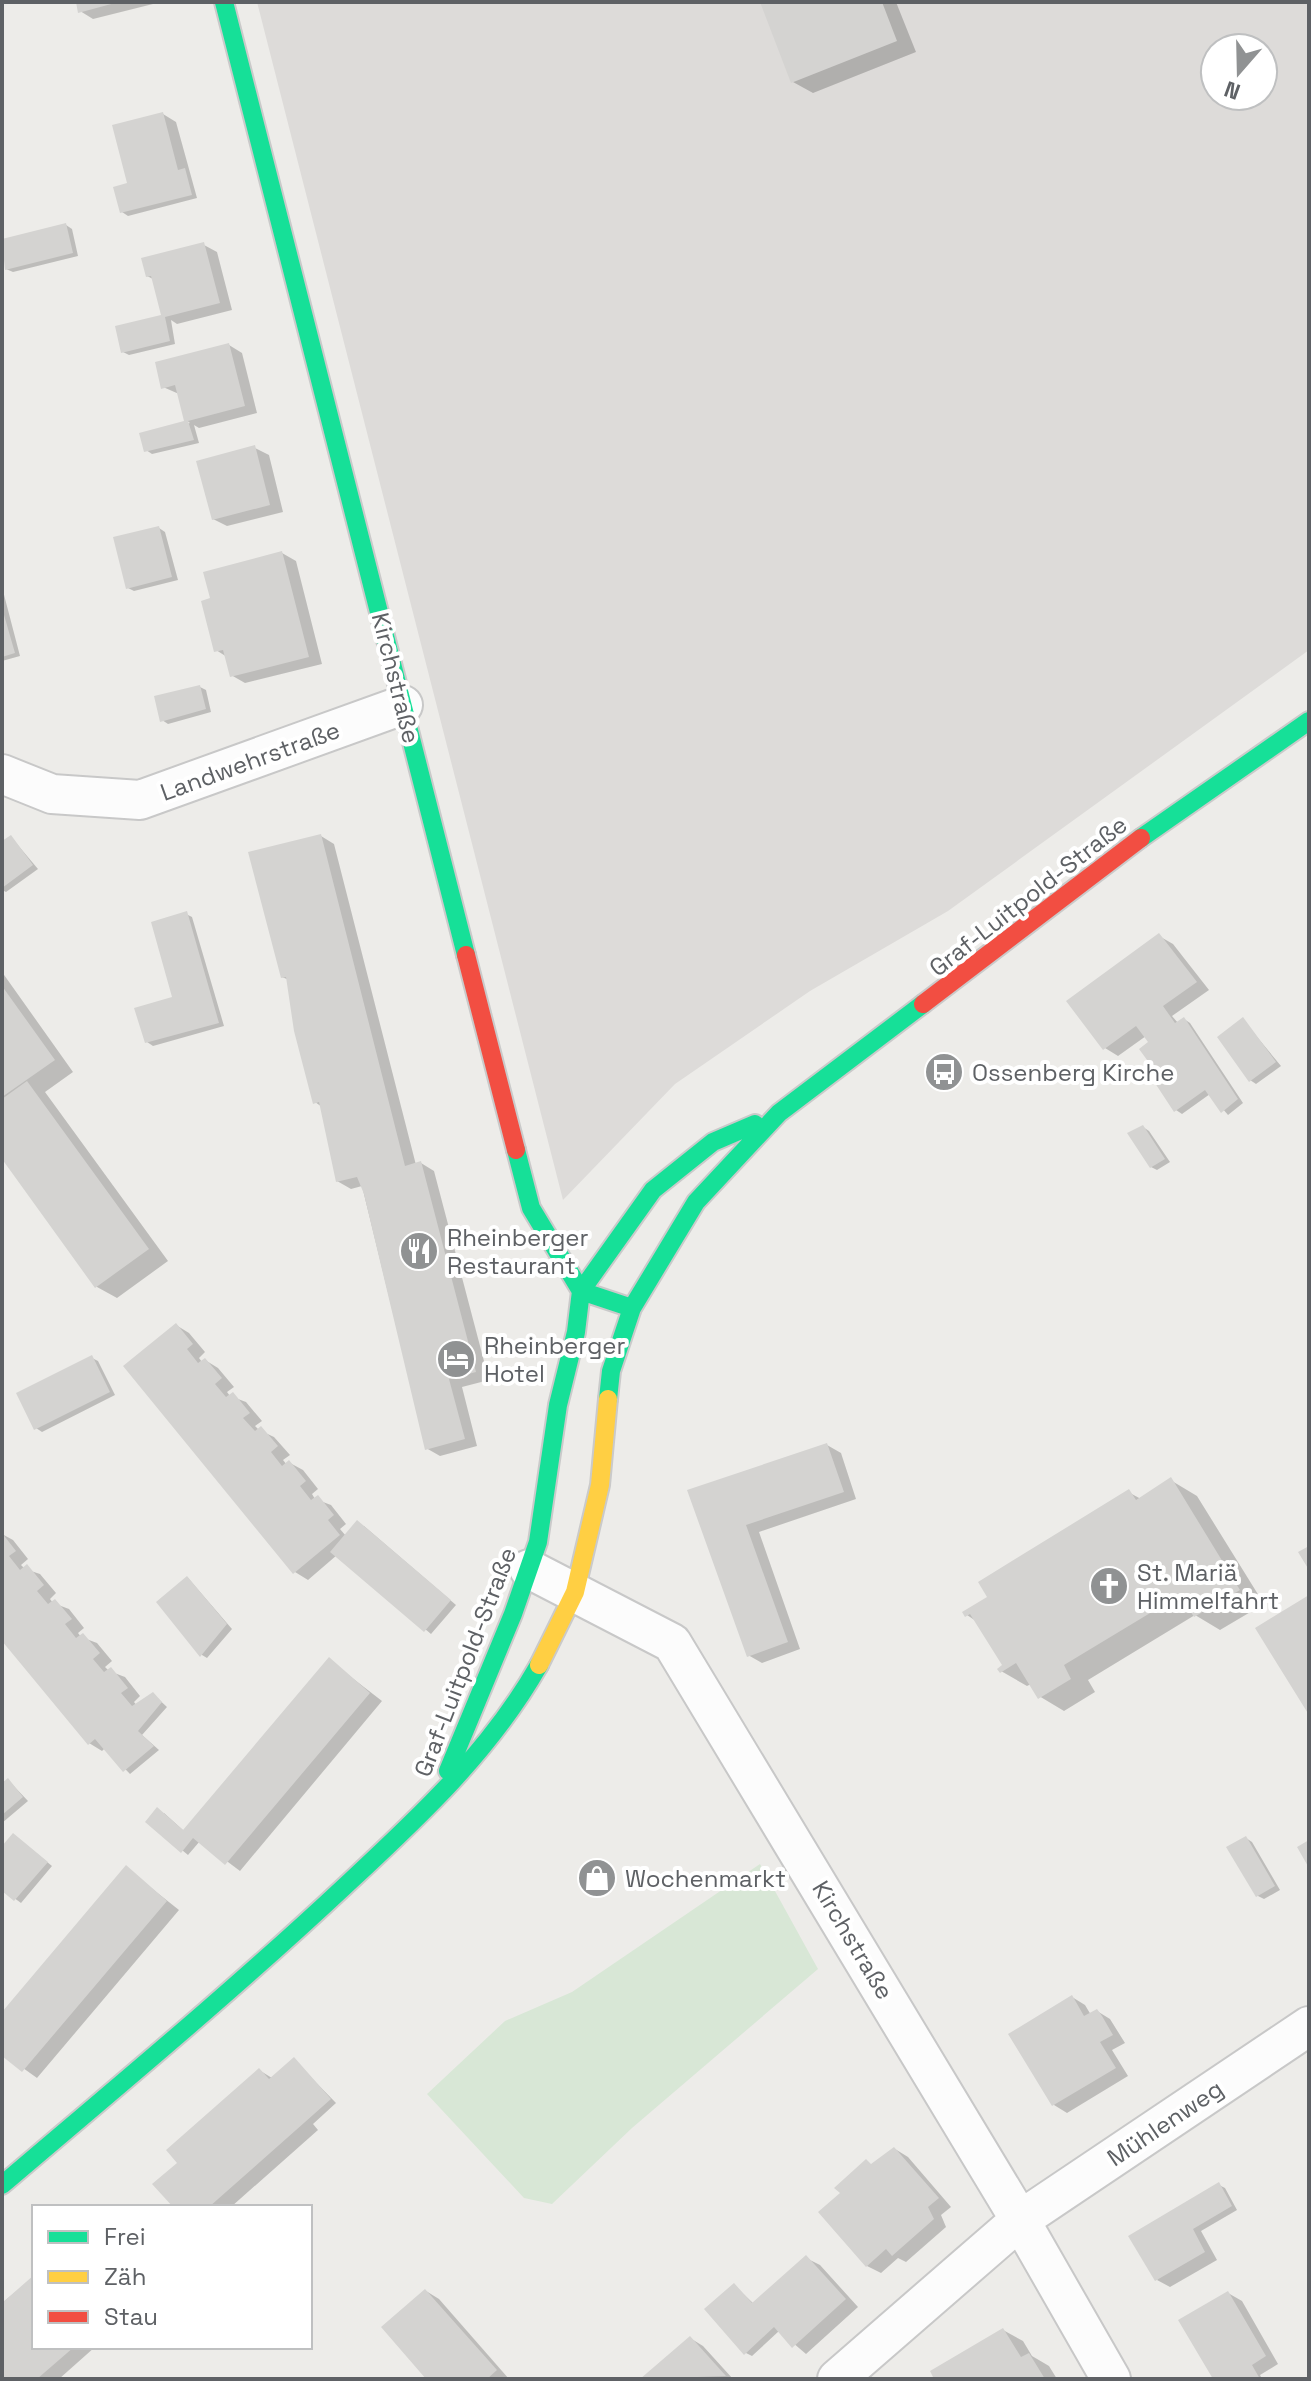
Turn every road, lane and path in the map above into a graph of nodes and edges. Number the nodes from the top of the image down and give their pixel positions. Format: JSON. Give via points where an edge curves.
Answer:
{"nodes":[{"id":1,"x":224,"y":2,"type":"edge"},
{"id":2,"x":403,"y":705,"type":"junction"},
{"id":3,"x":1309,"y":721,"type":"edge"},
{"id":4,"x":2,"y":774,"type":"edge"},
{"id":5,"x":779,"y":1113,"type":"junction"},
{"id":6,"x":581,"y":1291,"type":"junction"},
{"id":7,"x":632,"y":1308,"type":"junction"},
{"id":8,"x":529,"y":1569,"type":"junction"},
{"id":9,"x":575,"y":1592,"type":"junction"},
{"id":10,"x":437,"y":1800,"type":"junction"},
{"id":11,"x":1309,"y":2026,"type":"edge"},
{"id":12,"x":2,"y":2185,"type":"edge"},
{"id":13,"x":1020,"y":2220,"type":"junction"},
{"id":14,"x":837,"y":2379,"type":"edge"},
{"id":15,"x":1111,"y":2379,"type":"edge"}],
"edges":[{"from":1,"to":2,"type":"street","name":"Kirchstraße"},
{"from":2,"to":4,"type":"street","name":"Landwehrstraße","via":[[140,800],[52,794]]},
{"from":2,"to":6,"type":"street","name":"Kirchstraße","via":[[531,1208]]},
{"from":3,"to":5,"type":"street","name":"Graf-Luitpold-Straße","via":[[1183,807]]},
{"from":5,"to":6,"type":"street","name":"Graf-Luitpold-Straße","via":[[713,1142],[653,1190]]},
{"from":5,"to":7,"type":"street","name":"Graf-Luitpold-Straße","via":[[696,1202]]},
{"from":6,"to":7,"type":"street"},
{"from":6,"to":8,"type":"street","name":"Graf-Luitpold-Straße"},
{"from":7,"to":9,"type":"street","name":"Graf-Luitpold-Straße","via":[[611,1371],[600,1485]]},
{"from":8,"to":9,"type":"street","name":"Kirchstraße"},
{"from":8,"to":10,"type":"street","name":"Graf-Luitpold-Straße"},
{"from":9,"to":10,"type":"street","name":"Graf-Luitpold-Straße","via":[[505,1722]]},
{"from":9,"to":13,"type":"street","name":"Kirchstraße","via":[[672,1643]]},
{"from":10,"to":12,"type":"street","name":"Graf-Luitpold-Straße","via":[[276,1951]]},
{"from":11,"to":13,"type":"street","name":"Mühlenweg"},
{"from":13,"to":14,"type":"street","name":"Mühlenweg"},
{"from":13,"to":15,"type":"street","name":"Kirchstraße"}]}
